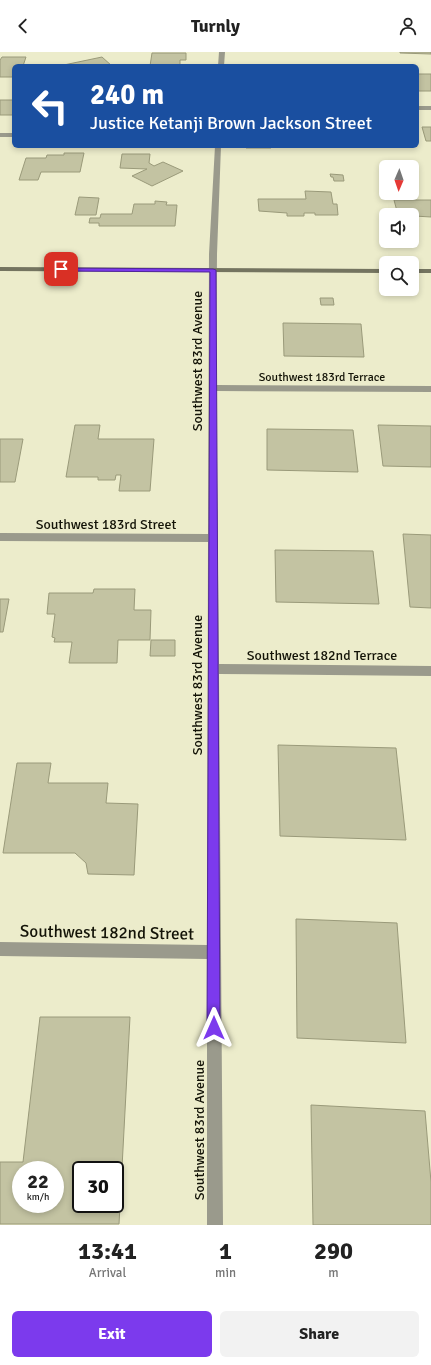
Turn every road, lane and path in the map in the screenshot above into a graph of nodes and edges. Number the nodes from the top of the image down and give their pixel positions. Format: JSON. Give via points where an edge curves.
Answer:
{"nodes":[{"id":1,"x":222,"y":52,"type":"edge"},
{"id":2,"x":221,"y":64,"type":"edge"},
{"id":3,"x":419,"y":108,"type":"edge"},
{"id":4,"x":431,"y":108,"type":"edge"},
{"id":5,"x":0,"y":135,"type":"edge"},
{"id":6,"x":12,"y":135,"type":"edge"},
{"id":7,"x":218,"y":148,"type":"edge"},
{"id":8,"x":0,"y":269,"type":"edge"},
{"id":9,"x":213,"y":270,"type":"junction"},
{"id":10,"x":379,"y":271,"type":"edge"},
{"id":11,"x":419,"y":271,"type":"edge"},
{"id":12,"x":431,"y":271,"type":"edge"},
{"id":13,"x":212,"y":388,"type":"junction"},
{"id":14,"x":431,"y":389,"type":"edge"},
{"id":15,"x":0,"y":537,"type":"edge"},
{"id":16,"x":212,"y":538,"type":"junction"},
{"id":17,"x":212,"y":670,"type":"junction"},
{"id":18,"x":431,"y":671,"type":"edge"},
{"id":19,"x":0,"y":949,"type":"edge"},
{"id":20,"x":213,"y":952,"type":"junction"},
{"id":21,"x":215,"y":1225,"type":"edge"}],
"edges":[{"from":1,"to":2,"type":"street"},
{"from":3,"to":4,"type":"street"},
{"from":5,"to":6,"type":"street"},
{"from":7,"to":9,"type":"street","name":"Southwest 83rd Avenue"},
{"from":8,"to":9,"type":"main road"},
{"from":9,"to":10,"type":"main road"},
{"from":9,"to":13,"type":"street","name":"Southwest 83rd Avenue"},
{"from":11,"to":12,"type":"main road"},
{"from":13,"to":14,"type":"street","name":"Southwest 183rd Terrace"},
{"from":13,"to":16,"type":"street","name":"Southwest 83rd Avenue"},
{"from":15,"to":16,"type":"street","name":"Southwest 183rd Street"},
{"from":16,"to":17,"type":"street","name":"Southwest 83rd Avenue"},
{"from":17,"to":18,"type":"street","name":"Southwest 182nd Terrace"},
{"from":17,"to":20,"type":"street","name":"Southwest 83rd Avenue"},
{"from":19,"to":20,"type":"street","name":"Southwest 182nd Street"},
{"from":20,"to":21,"type":"street","name":"Southwest 83rd Avenue"}]}
